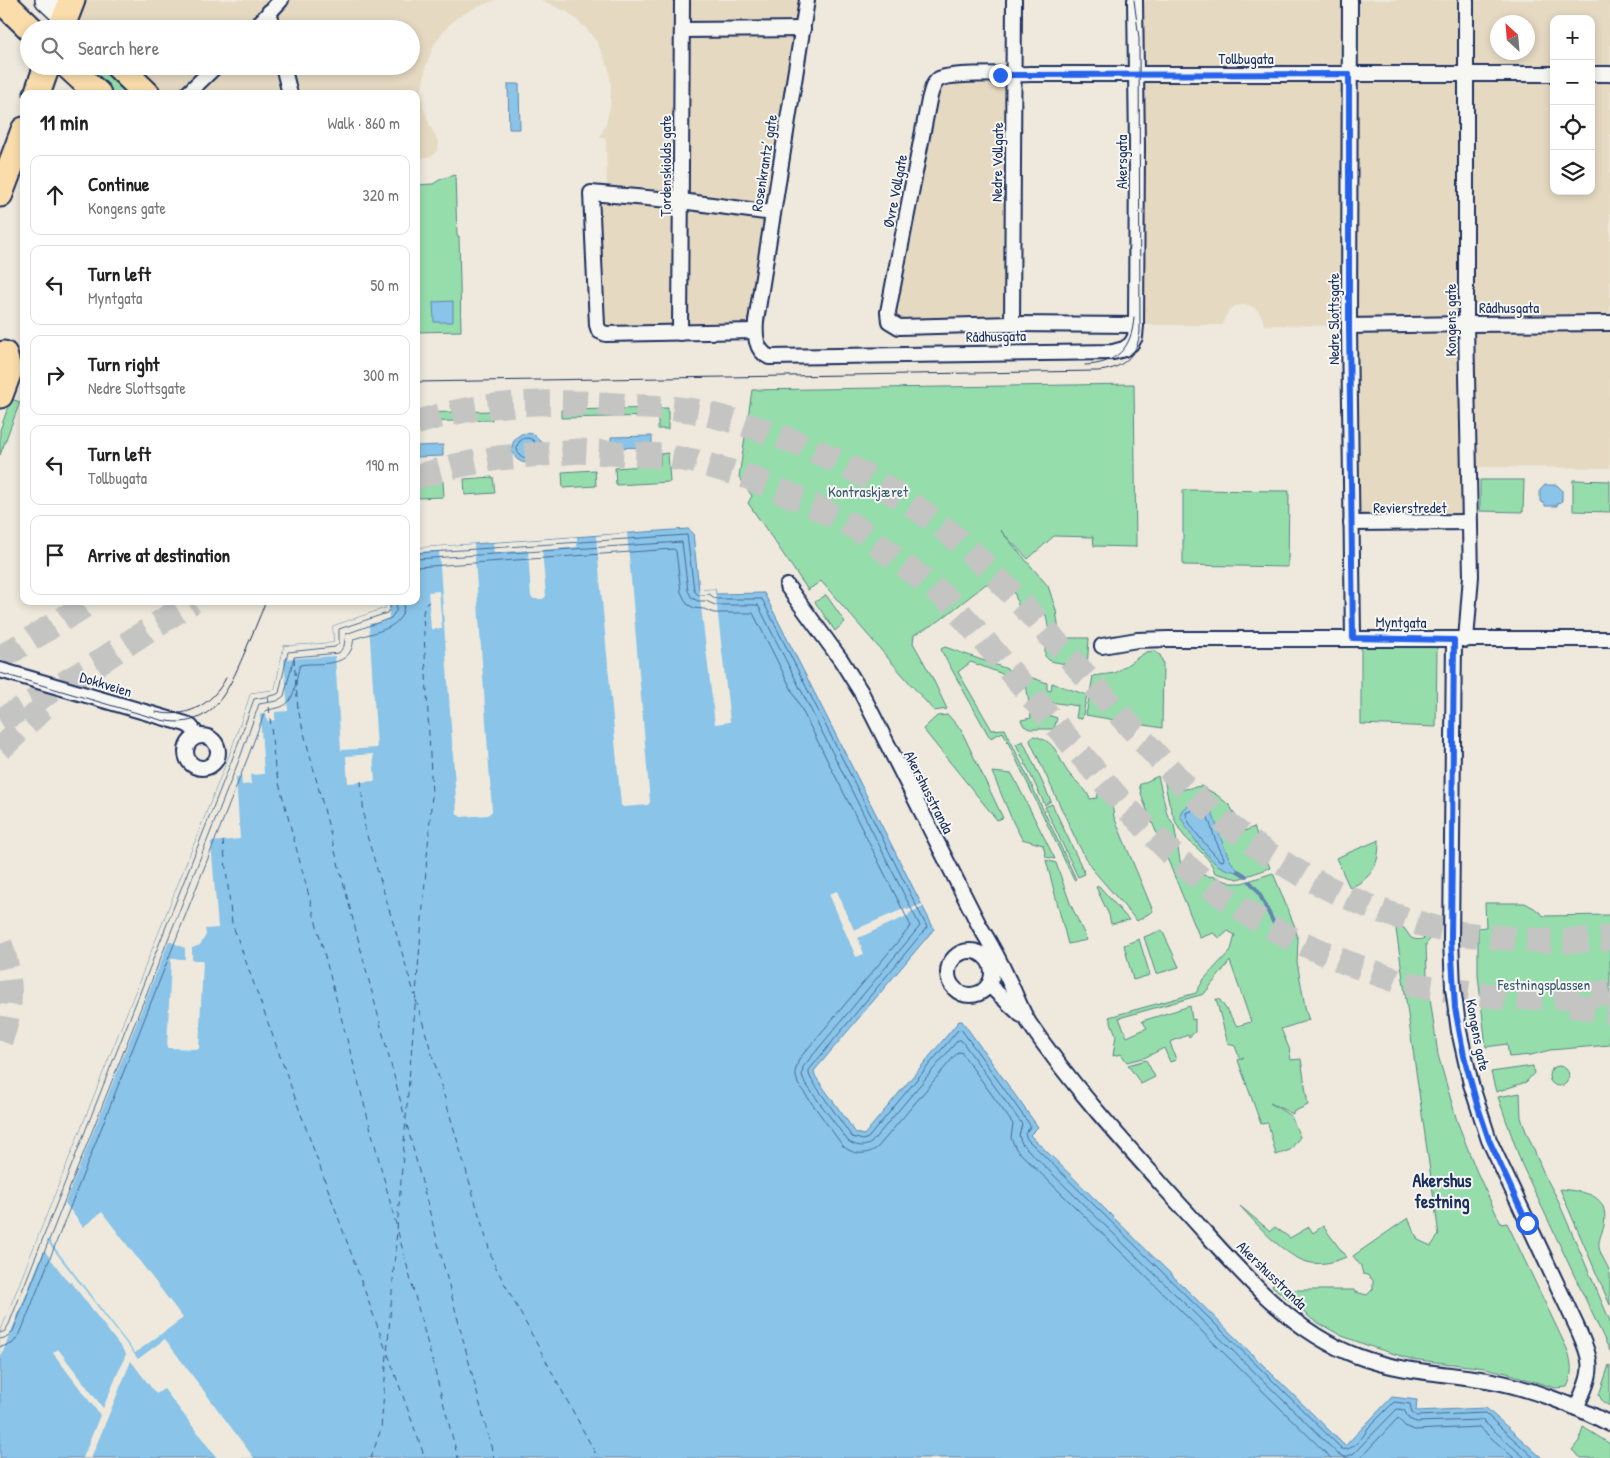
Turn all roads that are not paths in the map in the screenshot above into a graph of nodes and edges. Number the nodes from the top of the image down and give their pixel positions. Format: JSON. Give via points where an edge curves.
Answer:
{"nodes":[{"id":1,"x":1,"y":0,"type":"edge"},
{"id":2,"x":45,"y":0,"type":"edge"},
{"id":3,"x":281,"y":0,"type":"edge"},
{"id":4,"x":682,"y":0,"type":"edge"},
{"id":5,"x":807,"y":0,"type":"edge"},
{"id":6,"x":1014,"y":0,"type":"edge"},
{"id":7,"x":1135,"y":0,"type":"edge"},
{"id":8,"x":1350,"y":0,"type":"edge"},
{"id":9,"x":1466,"y":0,"type":"edge"},
{"id":10,"x":269,"y":12,"type":"junction"},
{"id":11,"x":69,"y":19,"type":"edge"},
{"id":12,"x":22,"y":20,"type":"edge"},
{"id":13,"x":262,"y":20,"type":"edge"},
{"id":14,"x":271,"y":20,"type":"edge"},
{"id":15,"x":802,"y":29,"type":"junction"},
{"id":16,"x":682,"y":30,"type":"junction"},
{"id":17,"x":1466,"y":73,"type":"junction"},
{"id":18,"x":1136,"y":74,"type":"junction"},
{"id":19,"x":1349,"y":74,"type":"junction"},
{"id":20,"x":1550,"y":74,"type":"edge"},
{"id":21,"x":1595,"y":74,"type":"edge"},
{"id":22,"x":1610,"y":74,"type":"edge"},
{"id":23,"x":44,"y":75,"type":"edge"},
{"id":24,"x":78,"y":75,"type":"edge"},
{"id":25,"x":127,"y":75,"type":"edge"},
{"id":26,"x":207,"y":75,"type":"edge"},
{"id":27,"x":285,"y":75,"type":"edge"},
{"id":28,"x":1015,"y":75,"type":"junction"},
{"id":29,"x":939,"y":79,"type":"joint"},
{"id":30,"x":38,"y":90,"type":"edge"},
{"id":31,"x":94,"y":90,"type":"edge"},
{"id":32,"x":143,"y":90,"type":"edge"},
{"id":33,"x":191,"y":90,"type":"edge"},
{"id":34,"x":289,"y":90,"type":"edge"},
{"id":35,"x":20,"y":141,"type":"edge"},
{"id":36,"x":0,"y":194,"type":"edge"},
{"id":37,"x":681,"y":201,"type":"junction"},
{"id":38,"x":773,"y":212,"type":"junction"},
{"id":39,"x":888,"y":312,"type":"joint"},
{"id":40,"x":1610,"y":323,"type":"edge"},
{"id":41,"x":1012,"y":324,"type":"junction"},
{"id":42,"x":1466,"y":324,"type":"junction"},
{"id":43,"x":1136,"y":325,"type":"junction"},
{"id":44,"x":1349,"y":326,"type":"junction"},
{"id":45,"x":755,"y":331,"type":"junction"},
{"id":46,"x":680,"y":333,"type":"junction"},
{"id":47,"x":9,"y":363,"type":"edge"},
{"id":48,"x":0,"y":395,"type":"edge"},
{"id":49,"x":1469,"y":522,"type":"junction"},
{"id":50,"x":1351,"y":523,"type":"junction"},
{"id":51,"x":786,"y":586,"type":"dead end"},
{"id":52,"x":1353,"y":638,"type":"junction"},
{"id":53,"x":1610,"y":639,"type":"edge"},
{"id":54,"x":1460,"y":640,"type":"junction"},
{"id":55,"x":1102,"y":646,"type":"dead end"},
{"id":56,"x":0,"y":670,"type":"edge"},
{"id":57,"x":198,"y":736,"type":"dead end"},
{"id":58,"x":989,"y":984,"type":"dead end"},
{"id":59,"x":1028,"y":1021,"type":"junction"},
{"id":60,"x":1576,"y":1408,"type":"junction"},
{"id":61,"x":1610,"y":1424,"type":"edge"}],
"edges":[{"from":1,"to":12,"type":"highway"},
{"from":2,"to":11,"type":"street"},
{"from":3,"to":10,"type":"street"},
{"from":4,"to":16,"type":"street","name":"Tordenskiolds gate"},
{"from":5,"to":15,"type":"street","name":"Rosenkrantz’ gate"},
{"from":6,"to":28,"type":"street","name":"Nedre Vollgate"},
{"from":7,"to":18,"type":"street","name":"Akersgata"},
{"from":8,"to":19,"type":"street","name":"Nedre Slottsgate"},
{"from":9,"to":17,"type":"street","name":"Kongens gate"},
{"from":10,"to":13,"type":"street"},
{"from":10,"to":14,"type":"street"},
{"from":15,"to":16,"type":"street"},
{"from":15,"to":38,"type":"street","name":"Rosenkrantz’ gate"},
{"from":16,"to":37,"type":"street","name":"Tordenskiolds gate"},
{"from":17,"to":19,"type":"street","name":"Tollbugata"},
{"from":17,"to":20,"type":"street","name":"Tollbugata"},
{"from":17,"to":42,"type":"street","name":"Kongens gate"},
{"from":18,"to":19,"type":"street","name":"Tollbugata"},
{"from":18,"to":28,"type":"street","name":"Tollbugata"},
{"from":18,"to":43,"type":"street","name":"Akersgata"},
{"from":19,"to":44,"type":"street","name":"Nedre Slottsgate"},
{"from":21,"to":22,"type":"street"},
{"from":23,"to":30,"type":"highway"},
{"from":24,"to":31,"type":"highway"},
{"from":25,"to":32,"type":"highway"},
{"from":26,"to":33,"type":"street"},
{"from":27,"to":34,"type":"street"},
{"from":28,"to":29,"type":"street","name":"Tollbugata","via":[[958,75]]},
{"from":28,"to":41,"type":"street","name":"Nedre Vollgate"},
{"from":29,"to":39,"type":"street","name":"Øvre Vollgate","via":[[931,90]]},
{"from":35,"to":36,"type":"highway"},
{"from":37,"to":38,"type":"street"},
{"from":37,"to":46,"type":"street","name":"Tordenskiolds gate"},
{"from":37,"to":46,"type":"street","via":[[591,193],[599,331],[606,334]]},
{"from":38,"to":45,"type":"street","name":"Rosenkrantz’ gate"},
{"from":39,"to":41,"type":"street","name":"Rådhusgata","via":[[889,321],[899,327]]},
{"from":40,"to":42,"type":"street","name":"Rådhusgata"},
{"from":41,"to":43,"type":"street","name":"Rådhusgata"},
{"from":42,"to":44,"type":"street","name":"Rådhusgata"},
{"from":42,"to":49,"type":"street","name":"Kongens gate"},
{"from":43,"to":45,"type":"street","name":"Rådhusgata","via":[[1131,344],[1103,353],[769,357],[759,346]]},
{"from":44,"to":50,"type":"street","name":"Nedre Slottsgate"},
{"from":45,"to":46,"type":"street"},
{"from":47,"to":48,"type":"highway"},
{"from":49,"to":50,"type":"street","name":"Revierstredet"},
{"from":49,"to":54,"type":"street","name":"Kongens gate","via":[[1470,576]]},
{"from":50,"to":52,"type":"street","name":"Nedre Slottsgate"},
{"from":51,"to":59,"type":"street","name":"Akershusstranda","via":[[861,692],[974,916],[998,956]]},
{"from":52,"to":54,"type":"street","name":"Myntgata"},
{"from":52,"to":55,"type":"street","name":"Myntgata","via":[[1168,639]]},
{"from":53,"to":54,"type":"street","name":"Myntgata"},
{"from":54,"to":60,"type":"street","name":"Kongens gate","via":[[1451,940],[1455,1008],[1469,1075],[1489,1140],[1588,1357],[1590,1376]]},
{"from":56,"to":57,"type":"street","name":"Dokkveien","via":[[186,724]]},
{"from":58,"to":59,"type":"street","name":"Akershusstranda"},
{"from":59,"to":60,"type":"street","name":"Akershusstranda","via":[[1088,1102],[1141,1162],[1264,1295],[1304,1328],[1350,1353],[1378,1363],[1518,1387]]},
{"from":60,"to":61,"type":"street","name":"Akershusstranda"}]}
